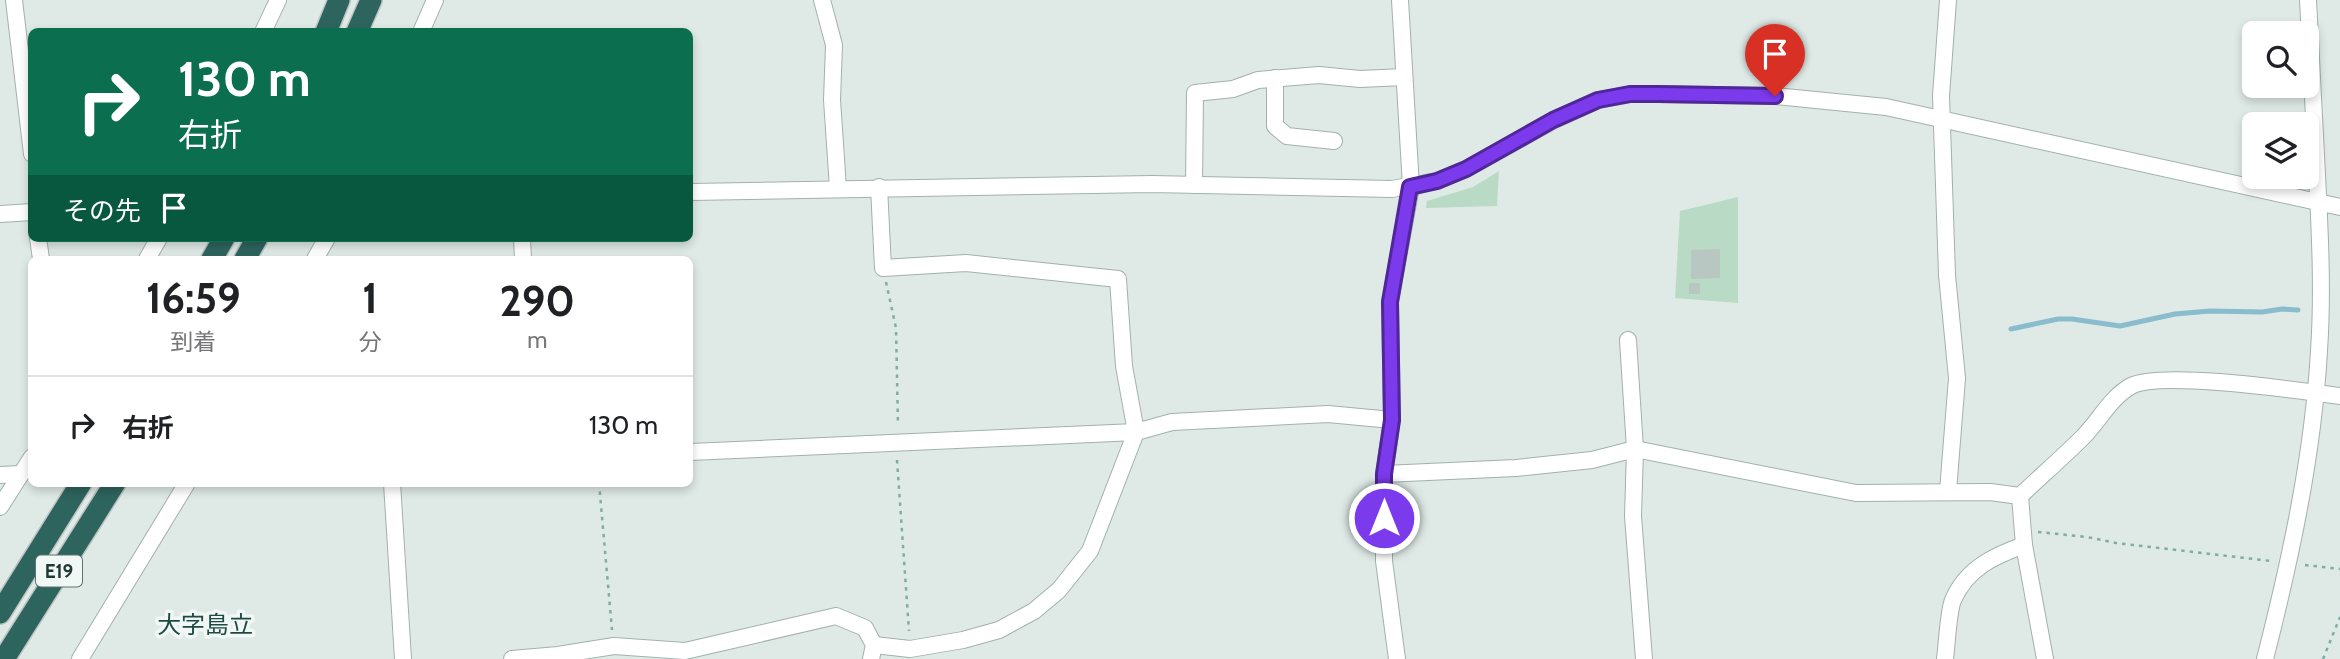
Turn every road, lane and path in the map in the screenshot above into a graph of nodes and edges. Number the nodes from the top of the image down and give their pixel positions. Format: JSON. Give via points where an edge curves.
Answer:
{"nodes":[{"id":1,"x":14,"y":0,"type":"edge"},
{"id":2,"x":278,"y":0,"type":"edge"},
{"id":3,"x":339,"y":0,"type":"edge"},
{"id":4,"x":371,"y":0,"type":"edge"},
{"id":5,"x":435,"y":0,"type":"edge"},
{"id":6,"x":822,"y":0,"type":"edge"},
{"id":7,"x":1400,"y":0,"type":"edge"},
{"id":8,"x":1948,"y":0,"type":"edge"},
{"id":9,"x":2308,"y":0,"type":"edge"},
{"id":10,"x":265,"y":28,"type":"edge"},
{"id":11,"x":328,"y":28,"type":"edge"},
{"id":12,"x":359,"y":28,"type":"edge"},
{"id":13,"x":423,"y":28,"type":"edge"},
{"id":14,"x":1404,"y":77,"type":"junction"},
{"id":15,"x":1275,"y":78,"type":"junction"},
{"id":16,"x":1943,"y":118,"type":"junction"},
{"id":17,"x":28,"y":120,"type":"edge"},
{"id":18,"x":1334,"y":141,"type":"dead end"},
{"id":19,"x":1194,"y":185,"type":"junction"},
{"id":20,"x":879,"y":187,"type":"junction"},
{"id":21,"x":1410,"y":187,"type":"junction"},
{"id":22,"x":838,"y":188,"type":"junction"},
{"id":23,"x":693,"y":192,"type":"edge"},
{"id":24,"x":2318,"y":201,"type":"junction"},
{"id":25,"x":2340,"y":207,"type":"edge"},
{"id":26,"x":28,"y":212,"type":"edge"},
{"id":27,"x":0,"y":214,"type":"edge"},
{"id":28,"x":883,"y":268,"type":"junction"},
{"id":29,"x":1628,"y":340,"type":"dead end"},
{"id":30,"x":2316,"y":393,"type":"junction"},
{"id":31,"x":2340,"y":396,"type":"edge"},
{"id":32,"x":1392,"y":420,"type":"junction"},
{"id":33,"x":1136,"y":432,"type":"junction"},
{"id":34,"x":896,"y":444,"type":"junction"},
{"id":35,"x":1635,"y":449,"type":"junction"},
{"id":36,"x":693,"y":452,"type":"edge"},
{"id":37,"x":28,"y":463,"type":"edge"},
{"id":38,"x":20,"y":474,"type":"junction"},
{"id":39,"x":1384,"y":474,"type":"junction"},
{"id":40,"x":0,"y":475,"type":"edge"},
{"id":41,"x":79,"y":487,"type":"edge"},
{"id":42,"x":112,"y":487,"type":"edge"},
{"id":43,"x":185,"y":487,"type":"edge"},
{"id":44,"x":392,"y":487,"type":"edge"},
{"id":45,"x":600,"y":487,"type":"edge"},
{"id":46,"x":1948,"y":491,"type":"junction"},
{"id":47,"x":2020,"y":496,"type":"junction"},
{"id":48,"x":0,"y":507,"type":"edge"},
{"id":49,"x":2023,"y":538,"type":"junction"},
{"id":50,"x":2289,"y":563,"type":"junction"},
{"id":51,"x":2340,"y":569,"type":"edge"},
{"id":52,"x":0,"y":613,"type":"edge"},
{"id":53,"x":2340,"y":617,"type":"edge"},
{"id":54,"x":614,"y":646,"type":"junction"},
{"id":55,"x":910,"y":649,"type":"junction"},
{"id":56,"x":873,"y":652,"type":"edge"},
{"id":57,"x":4,"y":659,"type":"edge"},
{"id":58,"x":80,"y":659,"type":"edge"},
{"id":59,"x":403,"y":659,"type":"edge"},
{"id":60,"x":512,"y":659,"type":"edge"},
{"id":61,"x":1397,"y":659,"type":"edge"},
{"id":62,"x":1644,"y":659,"type":"edge"},
{"id":63,"x":1944,"y":659,"type":"edge"},
{"id":64,"x":2045,"y":659,"type":"edge"},
{"id":65,"x":2265,"y":659,"type":"edge"},
{"id":66,"x":2323,"y":659,"type":"edge"}],
"edges":[{"from":1,"to":17,"type":"street"},
{"from":2,"to":10,"type":"street"},
{"from":3,"to":11,"type":"highway"},
{"from":4,"to":12,"type":"highway"},
{"from":5,"to":13,"type":"street"},
{"from":6,"to":22,"type":"street","via":[[834,45],[832,100]]},
{"from":7,"to":14,"type":"street"},
{"from":8,"to":16,"type":"street"},
{"from":9,"to":24,"type":"street"},
{"from":14,"to":15,"type":"street"},
{"from":14,"to":21,"type":"street"},
{"from":15,"to":18,"type":"street","via":[[1275,126],[1287,136]]},
{"from":15,"to":19,"type":"street","via":[[1195,93]]},
{"from":16,"to":21,"type":"street","via":[[1886,107],[1775,96],[1630,94],[1598,100],[1466,169]]},
{"from":16,"to":24,"type":"street"},
{"from":16,"to":46,"type":"street","via":[[1947,275],[1957,378]]},
{"from":19,"to":20,"type":"street"},
{"from":19,"to":21,"type":"street"},
{"from":20,"to":22,"type":"street"},
{"from":20,"to":28,"type":"street"},
{"from":21,"to":32,"type":"street","via":[[1390,302]]},
{"from":22,"to":23,"type":"street"},
{"from":24,"to":25,"type":"street"},
{"from":24,"to":30,"type":"street","via":[[2321,295]]},
{"from":26,"to":27,"type":"street"},
{"from":28,"to":33,"type":"street","via":[[966,263],[1118,279],[1124,366]]},
{"from":28,"to":34,"type":"path","via":[[896,328]]},
{"from":29,"to":35,"type":"street"},
{"from":30,"to":31,"type":"street"},
{"from":30,"to":47,"type":"street","via":[[2148,380],[2131,386],[2116,399]]},
{"from":30,"to":50,"type":"street"},
{"from":32,"to":33,"type":"street","via":[[1328,414],[1172,422]]},
{"from":32,"to":39,"type":"street"},
{"from":33,"to":34,"type":"street"},
{"from":33,"to":55,"type":"street","via":[[1090,551],[1059,590],[1034,611],[999,630]]},
{"from":34,"to":36,"type":"street"},
{"from":34,"to":55,"type":"path"},
{"from":35,"to":39,"type":"street","via":[[1592,460],[1516,468]]},
{"from":35,"to":46,"type":"street","via":[[1856,493]]},
{"from":35,"to":62,"type":"street","via":[[1633,516]]},
{"from":37,"to":38,"type":"street"},
{"from":38,"to":40,"type":"street"},
{"from":38,"to":48,"type":"street"},
{"from":39,"to":61,"type":"street","via":[[1384,561]]},
{"from":41,"to":52,"type":"highway","number":"E19"},
{"from":42,"to":57,"type":"highway","number":"E19"},
{"from":43,"to":58,"type":"street"},
{"from":44,"to":59,"type":"street"},
{"from":45,"to":54,"type":"path"},
{"from":46,"to":47,"type":"street"},
{"from":47,"to":49,"type":"street"},
{"from":49,"to":50,"type":"path","via":[[2087,537]]},
{"from":49,"to":63,"type":"street","via":[[1971,575],[1953,601]]},
{"from":49,"to":64,"type":"street"},
{"from":50,"to":51,"type":"path"},
{"from":50,"to":65,"type":"street"},
{"from":53,"to":66,"type":"path"},
{"from":54,"to":56,"type":"street","via":[[685,651],[836,616],[865,628]]},
{"from":54,"to":60,"type":"street"},
{"from":55,"to":56,"type":"street"}]}
